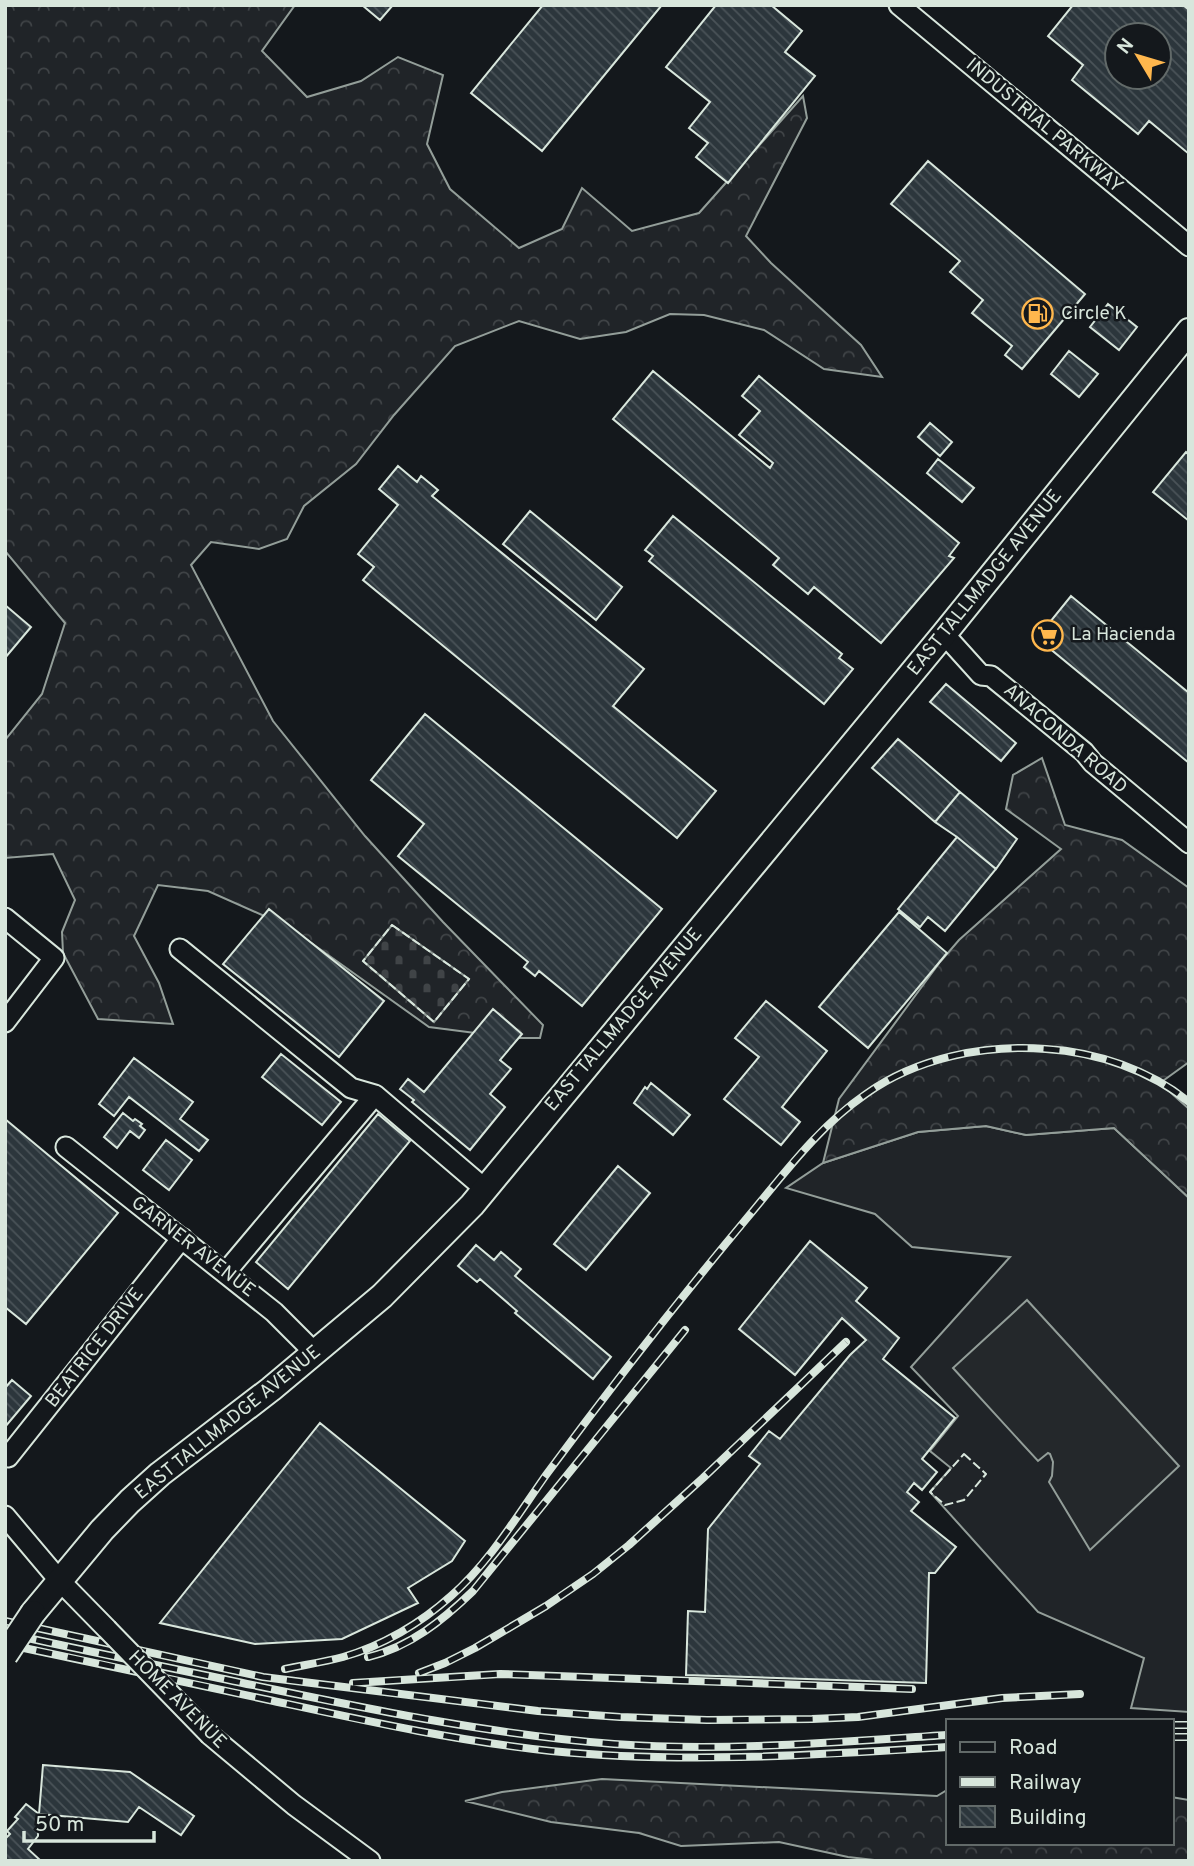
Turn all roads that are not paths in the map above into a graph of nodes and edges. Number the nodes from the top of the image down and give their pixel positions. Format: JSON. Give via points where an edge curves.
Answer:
{"nodes":[{"id":1,"x":899,"y":5,"type":"edge"},
{"id":2,"x":1189,"y":246,"type":"edge"},
{"id":3,"x":1189,"y":331,"type":"edge"},
{"id":4,"x":944,"y":634,"type":"junction"},
{"id":5,"x":1189,"y":844,"type":"edge"},
{"id":6,"x":5,"y":918,"type":"edge"},
{"id":7,"x":180,"y":949,"type":"dead end"},
{"id":8,"x":5,"y":1022,"type":"edge"},
{"id":9,"x":375,"y":1095,"type":"junction"},
{"id":10,"x":66,"y":1147,"type":"dead end"},
{"id":11,"x":485,"y":1189,"type":"junction"},
{"id":12,"x":182,"y":1238,"type":"junction"},
{"id":13,"x":226,"y":1273,"type":"junction"},
{"id":14,"x":315,"y":1353,"type":"junction"},
{"id":15,"x":8,"y":1457,"type":"dead end"},
{"id":16,"x":5,"y":1516,"type":"edge"},
{"id":17,"x":59,"y":1580,"type":"junction"},
{"id":18,"x":5,"y":1655,"type":"edge"},
{"id":19,"x":370,"y":1861,"type":"edge"}],
"edges":[{"from":1,"to":2,"type":"street","name":"INDUSTRIAL PARKWAY"},
{"from":3,"to":4,"type":"main road","name":"EAST TALLMADGE AVENUE"},
{"from":4,"to":5,"type":"street","name":"ANACONDA ROAD","via":[[981,675],[991,676]]},
{"from":4,"to":11,"type":"main road","name":"EAST TALLMADGE AVENUE"},
{"from":6,"to":8,"type":"street","via":[[54,958]]},
{"from":7,"to":9,"type":"street","via":[[351,1088]]},
{"from":9,"to":11,"type":"street"},
{"from":9,"to":13,"type":"street"},
{"from":10,"to":12,"type":"street","name":"GARNER AVENUE"},
{"from":11,"to":14,"type":"main road","name":"EAST TALLMADGE AVENUE","via":[[408,1270]]},
{"from":12,"to":13,"type":"street","name":"GARNER AVENUE"},
{"from":12,"to":15,"type":"street","name":"BEATRICE DRIVE"},
{"from":13,"to":14,"type":"street","name":"GARNER AVENUE"},
{"from":14,"to":17,"type":"main road","name":"EAST TALLMADGE AVENUE","via":[[160,1474]]},
{"from":16,"to":17,"type":"street","name":"HOME AVENUE"},
{"from":17,"to":18,"type":"main road","name":"EAST TALLMADGE AVENUE","bridge":true},
{"from":17,"to":19,"type":"street","name":"HOME AVENUE","bridge":true,"via":[[210,1735]]}]}
